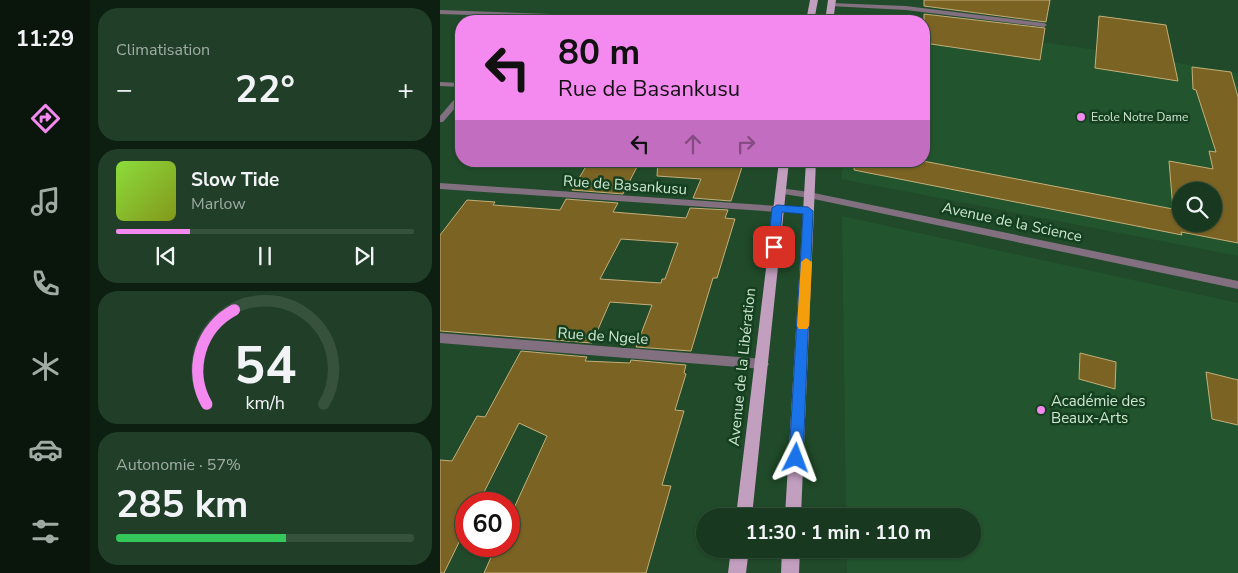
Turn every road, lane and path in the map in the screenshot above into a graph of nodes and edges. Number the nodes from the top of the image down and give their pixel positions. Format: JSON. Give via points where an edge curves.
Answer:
{"nodes":[{"id":1,"x":814,"y":0,"type":"edge"},
{"id":2,"x":891,"y":0,"type":"edge"},
{"id":3,"x":832,"y":3,"type":"edge"},
{"id":4,"x":894,"y":7,"type":"junction"},
{"id":5,"x":440,"y":12,"type":"edge"},
{"id":6,"x":481,"y":15,"type":"edge"},
{"id":7,"x":811,"y":15,"type":"edge"},
{"id":8,"x":1044,"y":25,"type":"dead end"},
{"id":9,"x":440,"y":84,"type":"edge"},
{"id":10,"x":455,"y":85,"type":"edge"},
{"id":11,"x":455,"y":104,"type":"edge"},
{"id":12,"x":440,"y":120,"type":"edge"},
{"id":13,"x":783,"y":167,"type":"edge"},
{"id":14,"x":811,"y":167,"type":"edge"},
{"id":15,"x":440,"y":186,"type":"edge"},
{"id":16,"x":780,"y":191,"type":"junction"},
{"id":17,"x":809,"y":195,"type":"junction"},
{"id":18,"x":777,"y":208,"type":"junction"},
{"id":19,"x":808,"y":211,"type":"junction"},
{"id":20,"x":1238,"y":285,"type":"edge"},
{"id":21,"x":440,"y":338,"type":"edge"},
{"id":22,"x":763,"y":364,"type":"junction"},
{"id":23,"x":745,"y":508,"type":"edge"},
{"id":24,"x":793,"y":508,"type":"edge"},
{"id":25,"x":739,"y":558,"type":"edge"},
{"id":26,"x":791,"y":558,"type":"edge"},
{"id":27,"x":737,"y":573,"type":"edge"},
{"id":28,"x":790,"y":573,"type":"edge"}],
"edges":[{"from":1,"to":7,"type":"main road"},
{"from":2,"to":4,"type":"street"},
{"from":3,"to":4,"type":"street"},
{"from":4,"to":8,"type":"street"},
{"from":5,"to":6,"type":"street"},
{"from":9,"to":10,"type":"street"},
{"from":11,"to":12,"type":"street"},
{"from":13,"to":16,"type":"main road","name":"Avenue de la Libération"},
{"from":14,"to":17,"type":"main road"},
{"from":15,"to":18,"type":"street","name":"Rue de Basankusu"},
{"from":16,"to":17,"type":"street","name":"Avenue de la Science"},
{"from":16,"to":18,"type":"main road","name":"Avenue de la Libération"},
{"from":17,"to":19,"type":"main road"},
{"from":17,"to":20,"type":"street","name":"Avenue de la Science"},
{"from":18,"to":19,"type":"street","name":"Rue de Basankusu"},
{"from":18,"to":22,"type":"main road","name":"Avenue de la Libération"},
{"from":19,"to":24,"type":"main road"},
{"from":21,"to":22,"type":"street","name":"Rue de Ngele"},
{"from":22,"to":23,"type":"main road","name":"Avenue de la Libération"},
{"from":25,"to":27,"type":"main road"},
{"from":26,"to":28,"type":"main road"}]}
